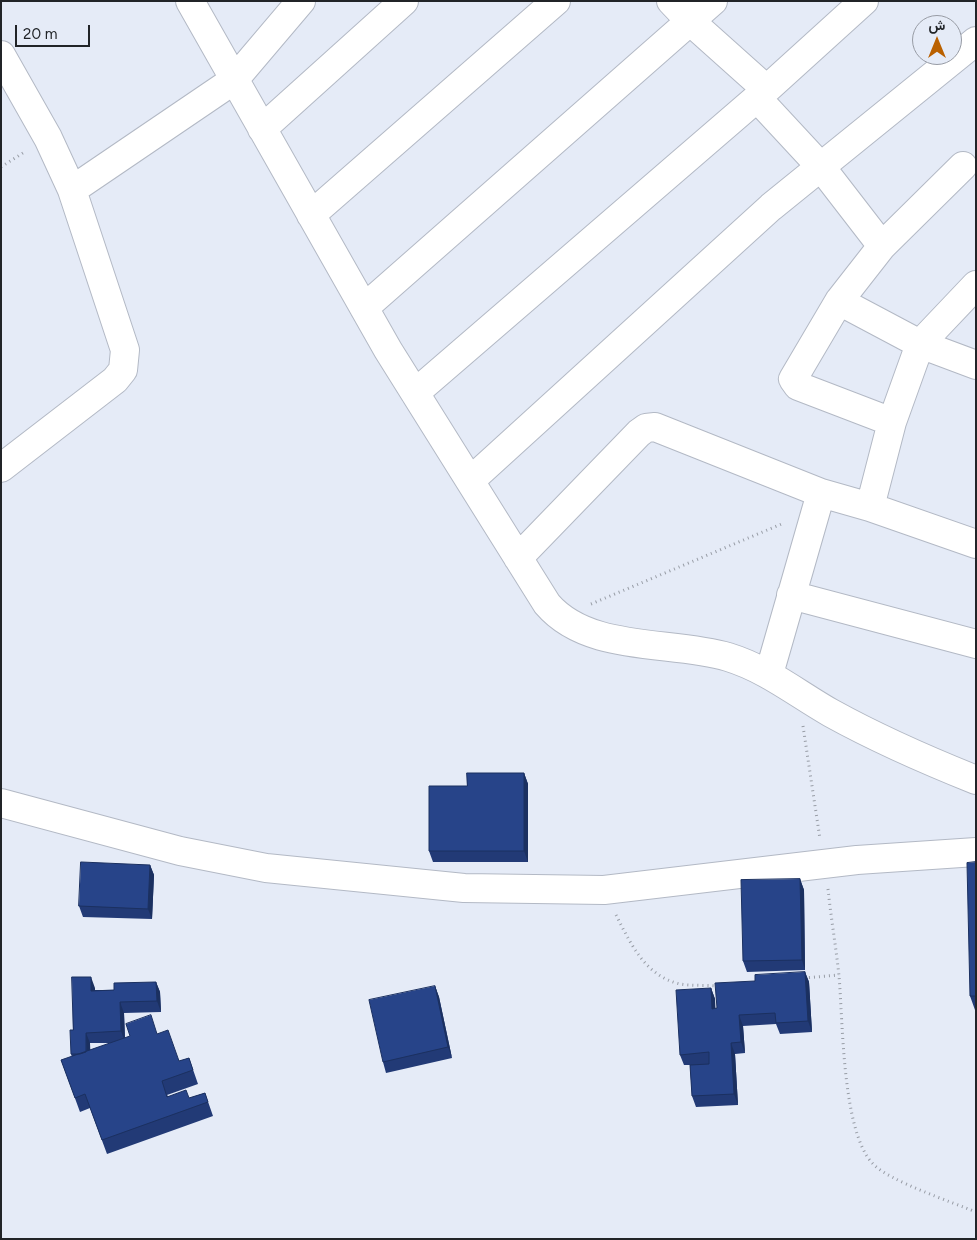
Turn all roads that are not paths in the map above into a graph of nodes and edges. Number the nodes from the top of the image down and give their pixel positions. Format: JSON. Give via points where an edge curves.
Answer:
{"nodes":[{"id":1,"x":190,"y":1,"type":"edge"},
{"id":2,"x":301,"y":1,"type":"edge"},
{"id":3,"x":404,"y":1,"type":"edge"},
{"id":4,"x":556,"y":1,"type":"edge"},
{"id":5,"x":671,"y":1,"type":"edge"},
{"id":6,"x":713,"y":1,"type":"edge"},
{"id":7,"x":864,"y":1,"type":"edge"},
{"id":8,"x":690,"y":21,"type":"junction"},
{"id":9,"x":976,"y":42,"type":"edge"},
{"id":10,"x":1,"y":55,"type":"edge"},
{"id":11,"x":234,"y":80,"type":"junction"},
{"id":12,"x":762,"y":94,"type":"junction"},
{"id":13,"x":262,"y":129,"type":"junction"},
{"id":14,"x":963,"y":166,"type":"dead end"},
{"id":15,"x":821,"y":167,"type":"junction"},
{"id":16,"x":72,"y":190,"type":"junction"},
{"id":17,"x":311,"y":215,"type":"junction"},
{"id":18,"x":882,"y":246,"type":"junction"},
{"id":19,"x":976,"y":286,"type":"edge"},
{"id":20,"x":839,"y":300,"type":"junction"},
{"id":21,"x":364,"y":308,"type":"junction"},
{"id":22,"x":920,"y":344,"type":"junction"},
{"id":23,"x":976,"y":365,"type":"edge"},
{"id":24,"x":414,"y":393,"type":"junction"},
{"id":25,"x":892,"y":422,"type":"junction"},
{"id":26,"x":1,"y":468,"type":"edge"},
{"id":27,"x":470,"y":481,"type":"junction"},
{"id":28,"x":818,"y":502,"type":"junction"},
{"id":29,"x":870,"y":507,"type":"junction"},
{"id":30,"x":976,"y":544,"type":"edge"},
{"id":31,"x":518,"y":558,"type":"junction"},
{"id":32,"x":792,"y":596,"type":"junction"},
{"id":33,"x":976,"y":644,"type":"edge"},
{"id":34,"x":769,"y":674,"type":"junction"},
{"id":35,"x":976,"y":780,"type":"edge"},
{"id":36,"x":1,"y":802,"type":"edge"},
{"id":37,"x":976,"y":852,"type":"edge"}],
"edges":[{"from":1,"to":11,"type":"street"},
{"from":2,"to":11,"type":"street"},
{"from":3,"to":13,"type":"street"},
{"from":4,"to":17,"type":"street"},
{"from":5,"to":8,"type":"street"},
{"from":6,"to":8,"type":"street"},
{"from":7,"to":12,"type":"street"},
{"from":8,"to":12,"type":"street"},
{"from":8,"to":21,"type":"street"},
{"from":9,"to":15,"type":"street"},
{"from":10,"to":16,"type":"street","via":[[48,138]]},
{"from":11,"to":13,"type":"street"},
{"from":11,"to":16,"type":"street"},
{"from":12,"to":15,"type":"street"},
{"from":12,"to":24,"type":"street"},
{"from":13,"to":17,"type":"street"},
{"from":14,"to":18,"type":"street"},
{"from":15,"to":18,"type":"street"},
{"from":15,"to":27,"type":"street","via":[[771,207]]},
{"from":16,"to":26,"type":"street","via":[[125,350],[123,370],[116,380]]},
{"from":17,"to":21,"type":"street"},
{"from":18,"to":20,"type":"street"},
{"from":19,"to":22,"type":"street"},
{"from":20,"to":22,"type":"street"},
{"from":20,"to":25,"type":"street","via":[[795,375],[794,383]]},
{"from":21,"to":24,"type":"street"},
{"from":22,"to":23,"type":"street"},
{"from":22,"to":25,"type":"street"},
{"from":24,"to":27,"type":"street"},
{"from":25,"to":29,"type":"street"},
{"from":27,"to":31,"type":"street"},
{"from":28,"to":29,"type":"street"},
{"from":28,"to":31,"type":"street","via":[[666,430],[646,428]]},
{"from":28,"to":32,"type":"street"},
{"from":29,"to":30,"type":"street"},
{"from":31,"to":34,"type":"street","via":[[558,618],[590,634],[725,656]]},
{"from":32,"to":33,"type":"street"},
{"from":32,"to":34,"type":"street"},
{"from":34,"to":35,"type":"street","via":[[875,737]]},
{"from":36,"to":37,"type":"street","via":[[180,851],[266,868],[464,888],[604,890],[824,864]]}]}
